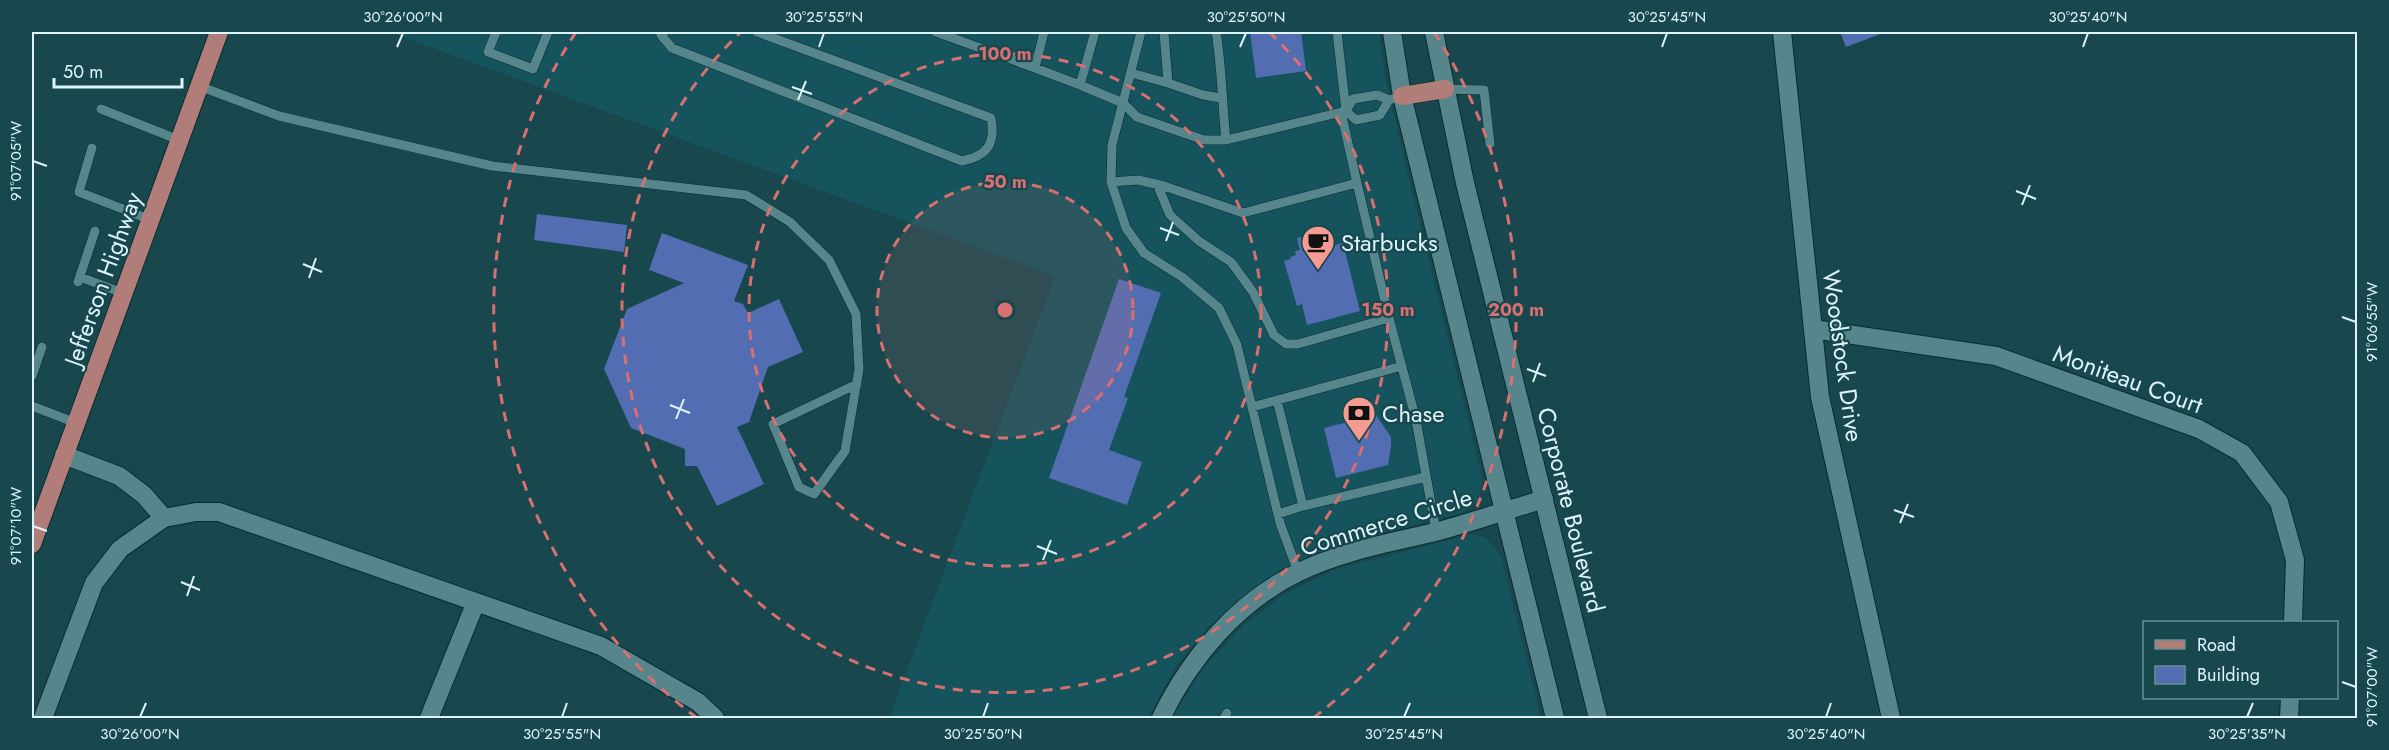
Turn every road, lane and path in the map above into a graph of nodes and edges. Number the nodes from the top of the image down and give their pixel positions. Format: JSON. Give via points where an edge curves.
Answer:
{"nodes":[{"id":1,"x":219,"y":32,"type":"edge"},
{"id":2,"x":496,"y":32,"type":"edge"},
{"id":3,"x":548,"y":32,"type":"edge"},
{"id":4,"x":664,"y":32,"type":"edge"},
{"id":5,"x":757,"y":32,"type":"edge"},
{"id":6,"x":936,"y":32,"type":"edge"},
{"id":7,"x":1044,"y":32,"type":"edge"},
{"id":8,"x":1095,"y":32,"type":"edge"},
{"id":9,"x":1141,"y":32,"type":"edge"},
{"id":10,"x":1164,"y":32,"type":"edge"},
{"id":11,"x":1216,"y":32,"type":"edge"},
{"id":12,"x":1337,"y":32,"type":"edge"},
{"id":13,"x":1392,"y":32,"type":"edge"},
{"id":14,"x":1434,"y":32,"type":"edge"},
{"id":15,"x":1782,"y":32,"type":"edge"},
{"id":16,"x":1035,"y":68,"type":"junction"},
{"id":17,"x":1131,"y":73,"type":"junction"},
{"id":18,"x":1168,"y":83,"type":"junction"},
{"id":19,"x":1080,"y":85,"type":"junction"},
{"id":20,"x":200,"y":86,"type":"junction"},
{"id":21,"x":1445,"y":89,"type":"junction"},
{"id":22,"x":1221,"y":98,"type":"junction"},
{"id":23,"x":1396,"y":98,"type":"junction"},
{"id":24,"x":1123,"y":103,"type":"junction"},
{"id":25,"x":101,"y":109,"type":"dead end"},
{"id":26,"x":1344,"y":111,"type":"junction"},
{"id":27,"x":179,"y":140,"type":"junction"},
{"id":28,"x":1226,"y":140,"type":"junction"},
{"id":29,"x":1490,"y":144,"type":"dead end"},
{"id":30,"x":92,"y":148,"type":"dead end"},
{"id":31,"x":1111,"y":182,"type":"junction"},
{"id":32,"x":1357,"y":183,"type":"junction"},
{"id":33,"x":1157,"y":184,"type":"junction"},
{"id":34,"x":151,"y":220,"type":"junction"},
{"id":35,"x":95,"y":231,"type":"dead end"},
{"id":36,"x":123,"y":293,"type":"junction"},
{"id":37,"x":1389,"y":318,"type":"junction"},
{"id":38,"x":1813,"y":329,"type":"junction"},
{"id":39,"x":42,"y":347,"type":"dead end"},
{"id":40,"x":1402,"y":366,"type":"junction"},
{"id":41,"x":32,"y":376,"type":"edge"},
{"id":42,"x":857,"y":384,"type":"junction"},
{"id":43,"x":1277,"y":400,"type":"junction"},
{"id":44,"x":32,"y":406,"type":"edge"},
{"id":45,"x":1252,"y":407,"type":"junction"},
{"id":46,"x":76,"y":423,"type":"junction"},
{"id":47,"x":64,"y":455,"type":"junction"},
{"id":48,"x":1426,"y":477,"type":"junction"},
{"id":49,"x":1544,"y":498,"type":"junction"},
{"id":50,"x":1303,"y":506,"type":"junction"},
{"id":51,"x":1504,"y":512,"type":"junction"},
{"id":52,"x":1278,"y":514,"type":"junction"},
{"id":53,"x":164,"y":518,"type":"junction"},
{"id":54,"x":1436,"y":531,"type":"junction"},
{"id":55,"x":32,"y":544,"type":"edge"},
{"id":56,"x":1298,"y":572,"type":"junction"},
{"id":57,"x":476,"y":602,"type":"junction"},
{"id":58,"x":2293,"y":621,"type":"edge"},
{"id":59,"x":2290,"y":699,"type":"edge"},
{"id":60,"x":43,"y":718,"type":"edge"},
{"id":61,"x":429,"y":718,"type":"edge"},
{"id":62,"x":715,"y":718,"type":"edge"},
{"id":63,"x":1161,"y":718,"type":"edge"},
{"id":64,"x":1555,"y":718,"type":"edge"},
{"id":65,"x":1598,"y":718,"type":"edge"},
{"id":66,"x":1891,"y":718,"type":"edge"},
{"id":67,"x":2289,"y":718,"type":"edge"}],
"edges":[{"from":1,"to":20,"type":"main road","name":"Jefferson Highway"},
{"from":2,"to":3,"type":"lane","via":[[488,52],[533,69]]},
{"from":4,"to":5,"type":"lane","via":[[662,35],[672,48],[962,161],[980,157],[989,145],[994,131],[991,118]]},
{"from":6,"to":16,"type":"lane"},
{"from":7,"to":16,"type":"lane"},
{"from":8,"to":19,"type":"lane"},
{"from":9,"to":17,"type":"lane"},
{"from":10,"to":18,"type":"lane"},
{"from":11,"to":22,"type":"lane","via":[[1222,68]]},
{"from":12,"to":26,"type":"lane"},
{"from":13,"to":23,"type":"street"},
{"from":14,"to":21,"type":"street","name":"Corporate Boulevard"},
{"from":15,"to":38,"type":"street","name":"Woodstock Drive"},
{"from":16,"to":19,"type":"lane"},
{"from":17,"to":18,"type":"lane"},
{"from":17,"to":24,"type":"lane"},
{"from":18,"to":22,"type":"lane"},
{"from":19,"to":24,"type":"lane"},
{"from":20,"to":27,"type":"main road","name":"Jefferson Highway"},
{"from":20,"to":42,"type":"lane","via":[[279,116],[492,166],[746,195],[790,222],[829,260],[856,314]]},
{"from":21,"to":23,"type":"main road"},
{"from":21,"to":29,"type":"lane","via":[[1484,90]]},
{"from":21,"to":49,"type":"street","name":"Corporate Boulevard"},
{"from":22,"to":28,"type":"lane"},
{"from":23,"to":26,"type":"lane","via":[[1377,95],[1353,99]]},
{"from":23,"to":26,"type":"lane","via":[[1380,115],[1356,120]]},
{"from":23,"to":51,"type":"street"},
{"from":24,"to":28,"type":"lane","via":[[1137,117],[1204,140]]},
{"from":24,"to":31,"type":"lane","via":[[1112,145]]},
{"from":25,"to":27,"type":"lane"},
{"from":26,"to":28,"type":"lane"},
{"from":26,"to":32,"type":"lane"},
{"from":27,"to":34,"type":"main road","name":"Jefferson Highway"},
{"from":30,"to":34,"type":"lane","via":[[79,192]]},
{"from":31,"to":33,"type":"lane","via":[[1138,180]]},
{"from":31,"to":45,"type":"lane","via":[[1126,228],[1144,253],[1182,277],[1219,308],[1237,345]]},
{"from":32,"to":33,"type":"lane","via":[[1243,213]]},
{"from":32,"to":37,"type":"lane"},
{"from":33,"to":37,"type":"lane","via":[[1170,215],[1199,241],[1232,262],[1253,292],[1274,335],[1286,344]]},
{"from":34,"to":36,"type":"main road","name":"Jefferson Highway"},
{"from":35,"to":36,"type":"lane","via":[[79,279]]},
{"from":36,"to":46,"type":"main road","name":"Jefferson Highway"},
{"from":37,"to":40,"type":"lane"},
{"from":38,"to":58,"type":"street","name":"Moniteau Court","via":[[1996,356],[2199,429],[2242,453],[2279,502],[2295,560]]},
{"from":38,"to":66,"type":"street","name":"Woodstock Drive","via":[[1820,396]]},
{"from":39,"to":41,"type":"lane"},
{"from":40,"to":43,"type":"lane"},
{"from":40,"to":48,"type":"lane"},
{"from":42,"to":42,"type":"lane","via":[[845,451],[814,494],[799,487],[773,424]]},
{"from":43,"to":45,"type":"lane"},
{"from":43,"to":50,"type":"lane"},
{"from":44,"to":46,"type":"lane"},
{"from":45,"to":52,"type":"lane"},
{"from":46,"to":47,"type":"main road","name":"Jefferson Highway"},
{"from":47,"to":53,"type":"street","via":[[119,476],[144,495]]},
{"from":47,"to":55,"type":"main road","name":"Jefferson Highway"},
{"from":48,"to":50,"type":"lane"},
{"from":48,"to":54,"type":"lane"},
{"from":49,"to":51,"type":"street","name":"Commerce Circle"},
{"from":49,"to":65,"type":"street","name":"Corporate Boulevard"},
{"from":50,"to":52,"type":"lane"},
{"from":51,"to":54,"type":"street","name":"Commerce Circle"},
{"from":51,"to":64,"type":"street"},
{"from":52,"to":56,"type":"lane"},
{"from":53,"to":57,"type":"street","via":[[219,512]]},
{"from":53,"to":60,"type":"street","via":[[120,549],[94,583]]},
{"from":54,"to":56,"type":"street","name":"Commerce Circle","via":[[1355,551]]},
{"from":56,"to":63,"type":"street","name":"Commerce Circle","via":[[1234,616],[1175,688]]},
{"from":57,"to":61,"type":"street"},
{"from":57,"to":62,"type":"street","via":[[601,646],[698,702]]},
{"from":59,"to":67,"type":"street"}]}
